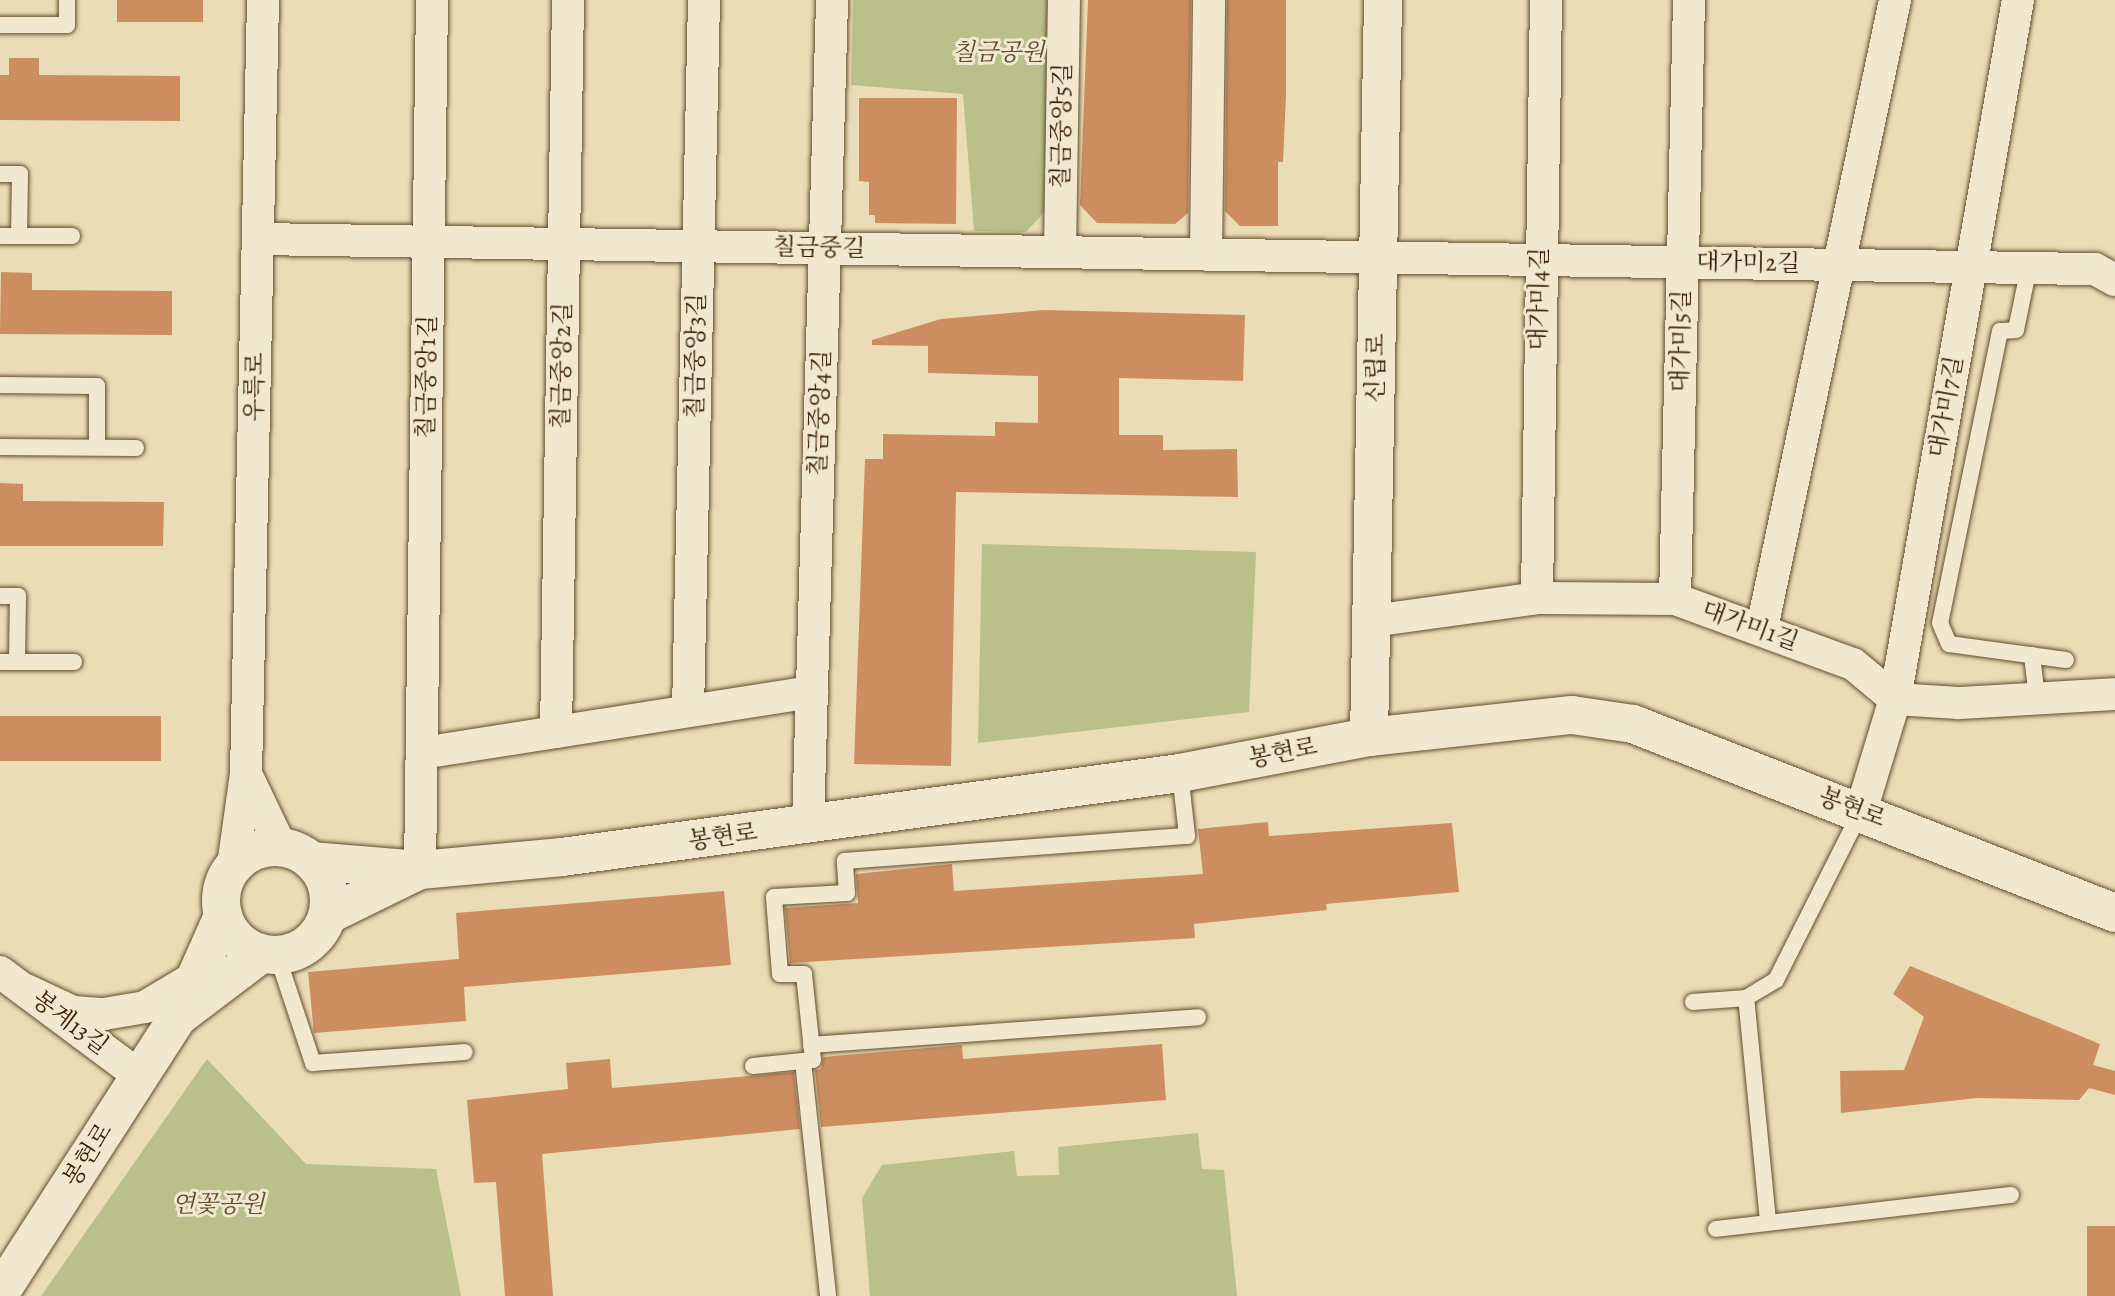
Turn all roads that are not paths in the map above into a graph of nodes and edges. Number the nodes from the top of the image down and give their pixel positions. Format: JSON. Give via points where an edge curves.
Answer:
{"nodes":[{"id":1,"x":67,"y":0,"type":"edge"},
{"id":2,"x":263,"y":0,"type":"edge"},
{"id":3,"x":432,"y":0,"type":"edge"},
{"id":4,"x":568,"y":0,"type":"edge"},
{"id":5,"x":704,"y":0,"type":"edge"},
{"id":6,"x":832,"y":0,"type":"edge"},
{"id":7,"x":1064,"y":0,"type":"edge"},
{"id":8,"x":1209,"y":0,"type":"edge"},
{"id":9,"x":1383,"y":0,"type":"edge"},
{"id":10,"x":1546,"y":0,"type":"edge"},
{"id":11,"x":1689,"y":0,"type":"edge"},
{"id":12,"x":1895,"y":0,"type":"edge"},
{"id":13,"x":2018,"y":0,"type":"edge"},
{"id":14,"x":0,"y":25,"type":"edge"},
{"id":15,"x":0,"y":174,"type":"edge"},
{"id":16,"x":0,"y":236,"type":"edge"},
{"id":17,"x":19,"y":236,"type":"junction"},
{"id":18,"x":72,"y":236,"type":"dead end"},
{"id":19,"x":259,"y":239,"type":"junction"},
{"id":20,"x":429,"y":242,"type":"junction"},
{"id":21,"x":564,"y":244,"type":"junction"},
{"id":22,"x":699,"y":246,"type":"junction"},
{"id":23,"x":825,"y":248,"type":"junction"},
{"id":24,"x":1060,"y":252,"type":"junction"},
{"id":25,"x":1206,"y":254,"type":"junction"},
{"id":26,"x":1378,"y":257,"type":"junction"},
{"id":27,"x":1540,"y":260,"type":"junction"},
{"id":28,"x":1683,"y":262,"type":"junction"},
{"id":29,"x":1839,"y":265,"type":"junction"},
{"id":30,"x":1973,"y":267,"type":"junction"},
{"id":31,"x":2029,"y":267,"type":"junction"},
{"id":32,"x":2115,"y":280,"type":"edge"},
{"id":33,"x":0,"y":385,"type":"edge"},
{"id":34,"x":0,"y":447,"type":"edge"},
{"id":35,"x":97,"y":447,"type":"junction"},
{"id":36,"x":136,"y":448,"type":"dead end"},
{"id":37,"x":0,"y":596,"type":"edge"},
{"id":38,"x":1537,"y":597,"type":"junction"},
{"id":39,"x":1675,"y":599,"type":"junction"},
{"id":40,"x":1372,"y":621,"type":"junction"},
{"id":41,"x":1762,"y":628,"type":"junction"},
{"id":42,"x":2032,"y":655,"type":"junction"},
{"id":43,"x":2066,"y":660,"type":"dead end"},
{"id":44,"x":0,"y":662,"type":"edge"},
{"id":45,"x":17,"y":662,"type":"junction"},
{"id":46,"x":74,"y":662,"type":"dead end"},
{"id":47,"x":812,"y":692,"type":"junction"},
{"id":48,"x":2115,"y":694,"type":"edge"},
{"id":49,"x":1895,"y":699,"type":"junction"},
{"id":50,"x":2037,"y":699,"type":"junction"},
{"id":51,"x":688,"y":711,"type":"junction"},
{"id":52,"x":556,"y":732,"type":"junction"},
{"id":53,"x":1369,"y":737,"type":"junction"},
{"id":54,"x":422,"y":753,"type":"junction"},
{"id":55,"x":246,"y":774,"type":"junction"},
{"id":56,"x":1180,"y":774,"type":"junction"},
{"id":57,"x":1861,"y":811,"type":"junction"},
{"id":58,"x":808,"y":825,"type":"junction"},
{"id":59,"x":296,"y":854,"type":"junction"},
{"id":60,"x":233,"y":866,"type":"junction"},
{"id":61,"x":420,"y":870,"type":"junction"},
{"id":62,"x":2115,"y":914,"type":"edge"},
{"id":63,"x":328,"y":915,"type":"junction"},
{"id":64,"x":223,"y":916,"type":"junction"},
{"id":65,"x":269,"y":955,"type":"junction"},
{"id":66,"x":0,"y":972,"type":"edge"},
{"id":67,"x":195,"y":977,"type":"junction"},
{"id":68,"x":26,"y":990,"type":"junction"},
{"id":69,"x":1746,"y":998,"type":"junction"},
{"id":70,"x":1693,"y":1002,"type":"dead end"},
{"id":71,"x":178,"y":1017,"type":"junction"},
{"id":72,"x":1198,"y":1017,"type":"dead end"},
{"id":73,"x":811,"y":1045,"type":"junction"},
{"id":74,"x":465,"y":1052,"type":"dead end"},
{"id":75,"x":803,"y":1061,"type":"junction"},
{"id":76,"x":753,"y":1066,"type":"dead end"},
{"id":77,"x":138,"y":1075,"type":"junction"},
{"id":78,"x":2011,"y":1195,"type":"dead end"},
{"id":79,"x":1768,"y":1221,"type":"junction"},
{"id":80,"x":1716,"y":1229,"type":"dead end"},
{"id":81,"x":0,"y":1293,"type":"edge"},
{"id":82,"x":828,"y":1296,"type":"edge"}],
"edges":[{"from":1,"to":14,"type":"lane","via":[[66,25]]},
{"from":2,"to":19,"type":"street","name":"우륵로"},
{"from":3,"to":20,"type":"street","name":"칠금중앙1길"},
{"from":4,"to":21,"type":"street","name":"칠금중앙2길"},
{"from":5,"to":22,"type":"street","name":"칠금중앙3길"},
{"from":6,"to":23,"type":"street","name":"칠금중앙4길"},
{"from":7,"to":24,"type":"street","name":"칠금중앙5길"},
{"from":8,"to":25,"type":"street"},
{"from":9,"to":26,"type":"street","name":"신립로"},
{"from":10,"to":27,"type":"street","name":"대가미4길"},
{"from":11,"to":28,"type":"street","name":"대가미5길"},
{"from":12,"to":29,"type":"street"},
{"from":13,"to":30,"type":"street","name":"대가미7길"},
{"from":15,"to":17,"type":"lane","via":[[20,174]]},
{"from":16,"to":17,"type":"lane"},
{"from":17,"to":18,"type":"lane"},
{"from":19,"to":20,"type":"street","name":"칠금중길"},
{"from":19,"to":55,"type":"street","name":"우륵로"},
{"from":20,"to":21,"type":"street","name":"칠금중길"},
{"from":20,"to":54,"type":"street","name":"칠금중앙1길"},
{"from":21,"to":22,"type":"street","name":"칠금중길"},
{"from":21,"to":52,"type":"street","name":"칠금중앙2길"},
{"from":22,"to":23,"type":"street","name":"칠금중길"},
{"from":22,"to":51,"type":"street","name":"칠금중앙3길"},
{"from":23,"to":24,"type":"street","name":"칠금중길"},
{"from":23,"to":47,"type":"street","name":"칠금중앙4길"},
{"from":24,"to":25,"type":"street","name":"칠금중길"},
{"from":25,"to":26,"type":"street","name":"칠금중길"},
{"from":26,"to":27,"type":"street","name":"대가미2길"},
{"from":26,"to":40,"type":"street","name":"신립로"},
{"from":27,"to":28,"type":"street","name":"대가미2길"},
{"from":27,"to":38,"type":"street","name":"대가미4길"},
{"from":28,"to":29,"type":"street","name":"대가미2길"},
{"from":28,"to":39,"type":"street","name":"대가미5길"},
{"from":29,"to":30,"type":"street","name":"대가미2길"},
{"from":29,"to":41,"type":"street"},
{"from":30,"to":31,"type":"street","name":"대가미2길"},
{"from":30,"to":49,"type":"street","name":"대가미7길"},
{"from":31,"to":32,"type":"street","name":"대가미2길","via":[[2095,269]]},
{"from":31,"to":42,"type":"lane","via":[[2016,330],[2000,331],[1940,623],[1949,644]]},
{"from":33,"to":35,"type":"lane","via":[[97,386]]},
{"from":34,"to":35,"type":"lane"},
{"from":35,"to":36,"type":"lane"},
{"from":37,"to":45,"type":"lane","via":[[18,596]]},
{"from":38,"to":39,"type":"street","name":"대가미1길"},
{"from":38,"to":40,"type":"street","name":"대가미1길"},
{"from":39,"to":41,"type":"street","name":"대가미1길"},
{"from":40,"to":53,"type":"street","name":"신립로"},
{"from":41,"to":49,"type":"street","name":"대가미1길","via":[[1853,664]]},
{"from":42,"to":43,"type":"lane"},
{"from":42,"to":50,"type":"lane"},
{"from":44,"to":45,"type":"lane"},
{"from":45,"to":46,"type":"lane"},
{"from":47,"to":51,"type":"street"},
{"from":47,"to":58,"type":"street","name":"칠금중앙4길"},
{"from":48,"to":50,"type":"street"},
{"from":49,"to":50,"type":"street","via":[[1959,703]]},
{"from":49,"to":57,"type":"street","name":"대가미7길"},
{"from":51,"to":52,"type":"street"},
{"from":52,"to":54,"type":"street"},
{"from":53,"to":56,"type":"street","name":"봉현로"},
{"from":53,"to":57,"type":"street","name":"봉현로","via":[[1572,715],[1633,724]]},
{"from":54,"to":61,"type":"street","name":"칠금중앙1길"},
{"from":55,"to":59,"type":"street","name":"우륵로"},
{"from":55,"to":60,"type":"street","name":"우륵로"},
{"from":56,"to":58,"type":"street","name":"봉현로"},
{"from":56,"to":73,"type":"lane","via":[[1187,836],[845,861],[847,893],[774,897],[780,974],[804,974]]},
{"from":57,"to":62,"type":"street","name":"봉현로"},
{"from":57,"to":69,"type":"lane","via":[[1776,980]]},
{"from":58,"to":61,"type":"street","name":"봉현로"},
{"from":59,"to":60,"type":"street","via":[[255,851]]},
{"from":59,"to":61,"type":"street","name":"봉현로"},
{"from":59,"to":63,"type":"street","via":[[327,886]]},
{"from":60,"to":64,"type":"street","via":[[220,899]]},
{"from":61,"to":63,"type":"street","name":"봉현로"},
{"from":63,"to":65,"type":"street","via":[[309,943]]},
{"from":64,"to":65,"type":"street","via":[[230,933]]},
{"from":64,"to":67,"type":"street","name":"봉현로"},
{"from":65,"to":71,"type":"street","name":"봉현로"},
{"from":65,"to":74,"type":"lane","via":[[313,1063]]},
{"from":66,"to":68,"type":"street","name":"봉계13길"},
{"from":67,"to":68,"type":"street","via":[[145,1007],[104,1014],[72,1012]]},
{"from":67,"to":71,"type":"street","name":"봉현로"},
{"from":68,"to":77,"type":"street","name":"봉계13길"},
{"from":69,"to":70,"type":"lane"},
{"from":69,"to":79,"type":"lane"},
{"from":71,"to":77,"type":"street","name":"봉현로"},
{"from":72,"to":73,"type":"lane"},
{"from":73,"to":75,"type":"lane","via":[[813,1060]]},
{"from":75,"to":76,"type":"lane"},
{"from":75,"to":82,"type":"lane"},
{"from":77,"to":81,"type":"street","name":"봉현로"},
{"from":78,"to":79,"type":"lane"},
{"from":79,"to":80,"type":"lane"}]}
